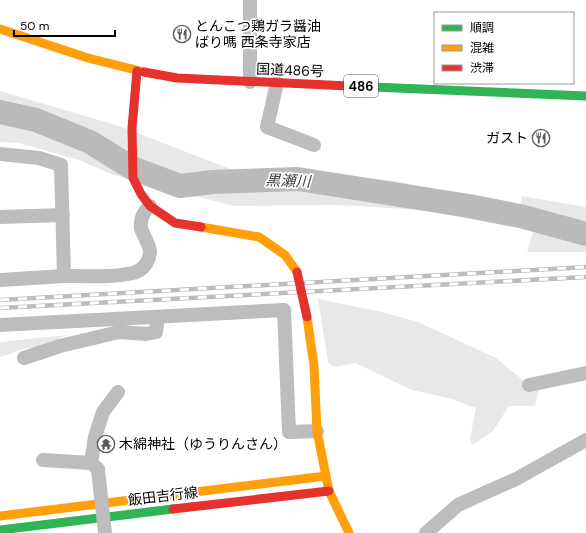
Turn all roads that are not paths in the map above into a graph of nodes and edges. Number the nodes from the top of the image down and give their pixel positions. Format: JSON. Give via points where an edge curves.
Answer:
{"nodes":[{"id":1,"x":250,"y":0,"type":"edge"},
{"id":2,"x":0,"y":29,"type":"edge"},
{"id":3,"x":137,"y":72,"type":"junction"},
{"id":4,"x":250,"y":82,"type":"junction"},
{"id":5,"x":277,"y":83,"type":"junction"},
{"id":6,"x":586,"y":96,"type":"edge"},
{"id":7,"x":314,"y":145,"type":"dead end"},
{"id":8,"x":0,"y":154,"type":"edge"},
{"id":9,"x":150,"y":206,"type":"junction"},
{"id":10,"x":63,"y":215,"type":"junction"},
{"id":11,"x":0,"y":217,"type":"edge"},
{"id":12,"x":64,"y":276,"type":"junction"},
{"id":13,"x":0,"y":280,"type":"edge"},
{"id":14,"x":158,"y":317,"type":"junction"},
{"id":15,"x":0,"y":325,"type":"edge"},
{"id":16,"x":24,"y":358,"type":"dead end"},
{"id":17,"x":586,"y":373,"type":"edge"},
{"id":18,"x":529,"y":385,"type":"dead end"},
{"id":19,"x":118,"y":392,"type":"dead end"},
{"id":20,"x":317,"y":431,"type":"junction"},
{"id":21,"x":586,"y":440,"type":"edge"},
{"id":22,"x":43,"y":460,"type":"dead end"},
{"id":23,"x":94,"y":466,"type":"junction"},
{"id":24,"x":326,"y":476,"type":"junction"},
{"id":25,"x":329,"y":491,"type":"junction"},
{"id":26,"x":0,"y":516,"type":"edge"},
{"id":27,"x":0,"y":530,"type":"edge"},
{"id":28,"x":105,"y":533,"type":"edge"},
{"id":29,"x":349,"y":533,"type":"edge"},
{"id":30,"x":426,"y":533,"type":"edge"}],
"edges":[{"from":1,"to":4,"type":"street"},
{"from":2,"to":3,"type":"main road","name":"国道486号","number":"486"},
{"from":3,"to":4,"type":"main road","name":"国道486号","number":"486","via":[[177,78]]},
{"from":3,"to":9,"type":"main road","via":[[132,128],[132,178]]},
{"from":4,"to":5,"type":"main road","name":"国道486号","number":"486"},
{"from":5,"to":6,"type":"main road","name":"国道486号","number":"486"},
{"from":5,"to":7,"type":"street","via":[[267,127]]},
{"from":8,"to":10,"type":"street","via":[[39,158],[60,165]]},
{"from":9,"to":12,"type":"street","via":[[143,214],[140,224],[150,250],[148,260],[142,269],[132,274]]},
{"from":9,"to":20,"type":"main road","bridge":true,"via":[[175,223],[259,237],[285,255],[297,272],[307,317],[314,366]]},
{"from":10,"to":11,"type":"street"},
{"from":10,"to":12,"type":"street"},
{"from":12,"to":13,"type":"street"},
{"from":14,"to":15,"type":"street"},
{"from":14,"to":16,"type":"street","via":[[156,332],[119,332],[60,346]]},
{"from":14,"to":20,"type":"street","via":[[284,310],[290,432]]},
{"from":17,"to":18,"type":"street"},
{"from":19,"to":23,"type":"street","via":[[103,412],[95,437]]},
{"from":20,"to":24,"type":"main road"},
{"from":21,"to":30,"type":"street","via":[[516,479],[458,505]]},
{"from":22,"to":23,"type":"street"},
{"from":23,"to":28,"type":"street","bridge":true},
{"from":24,"to":25,"type":"main road"},
{"from":24,"to":26,"type":"main road","name":"飯田吉行線"},
{"from":25,"to":27,"type":"main road","name":"飯田吉行線"},
{"from":25,"to":29,"type":"main road"}]}
